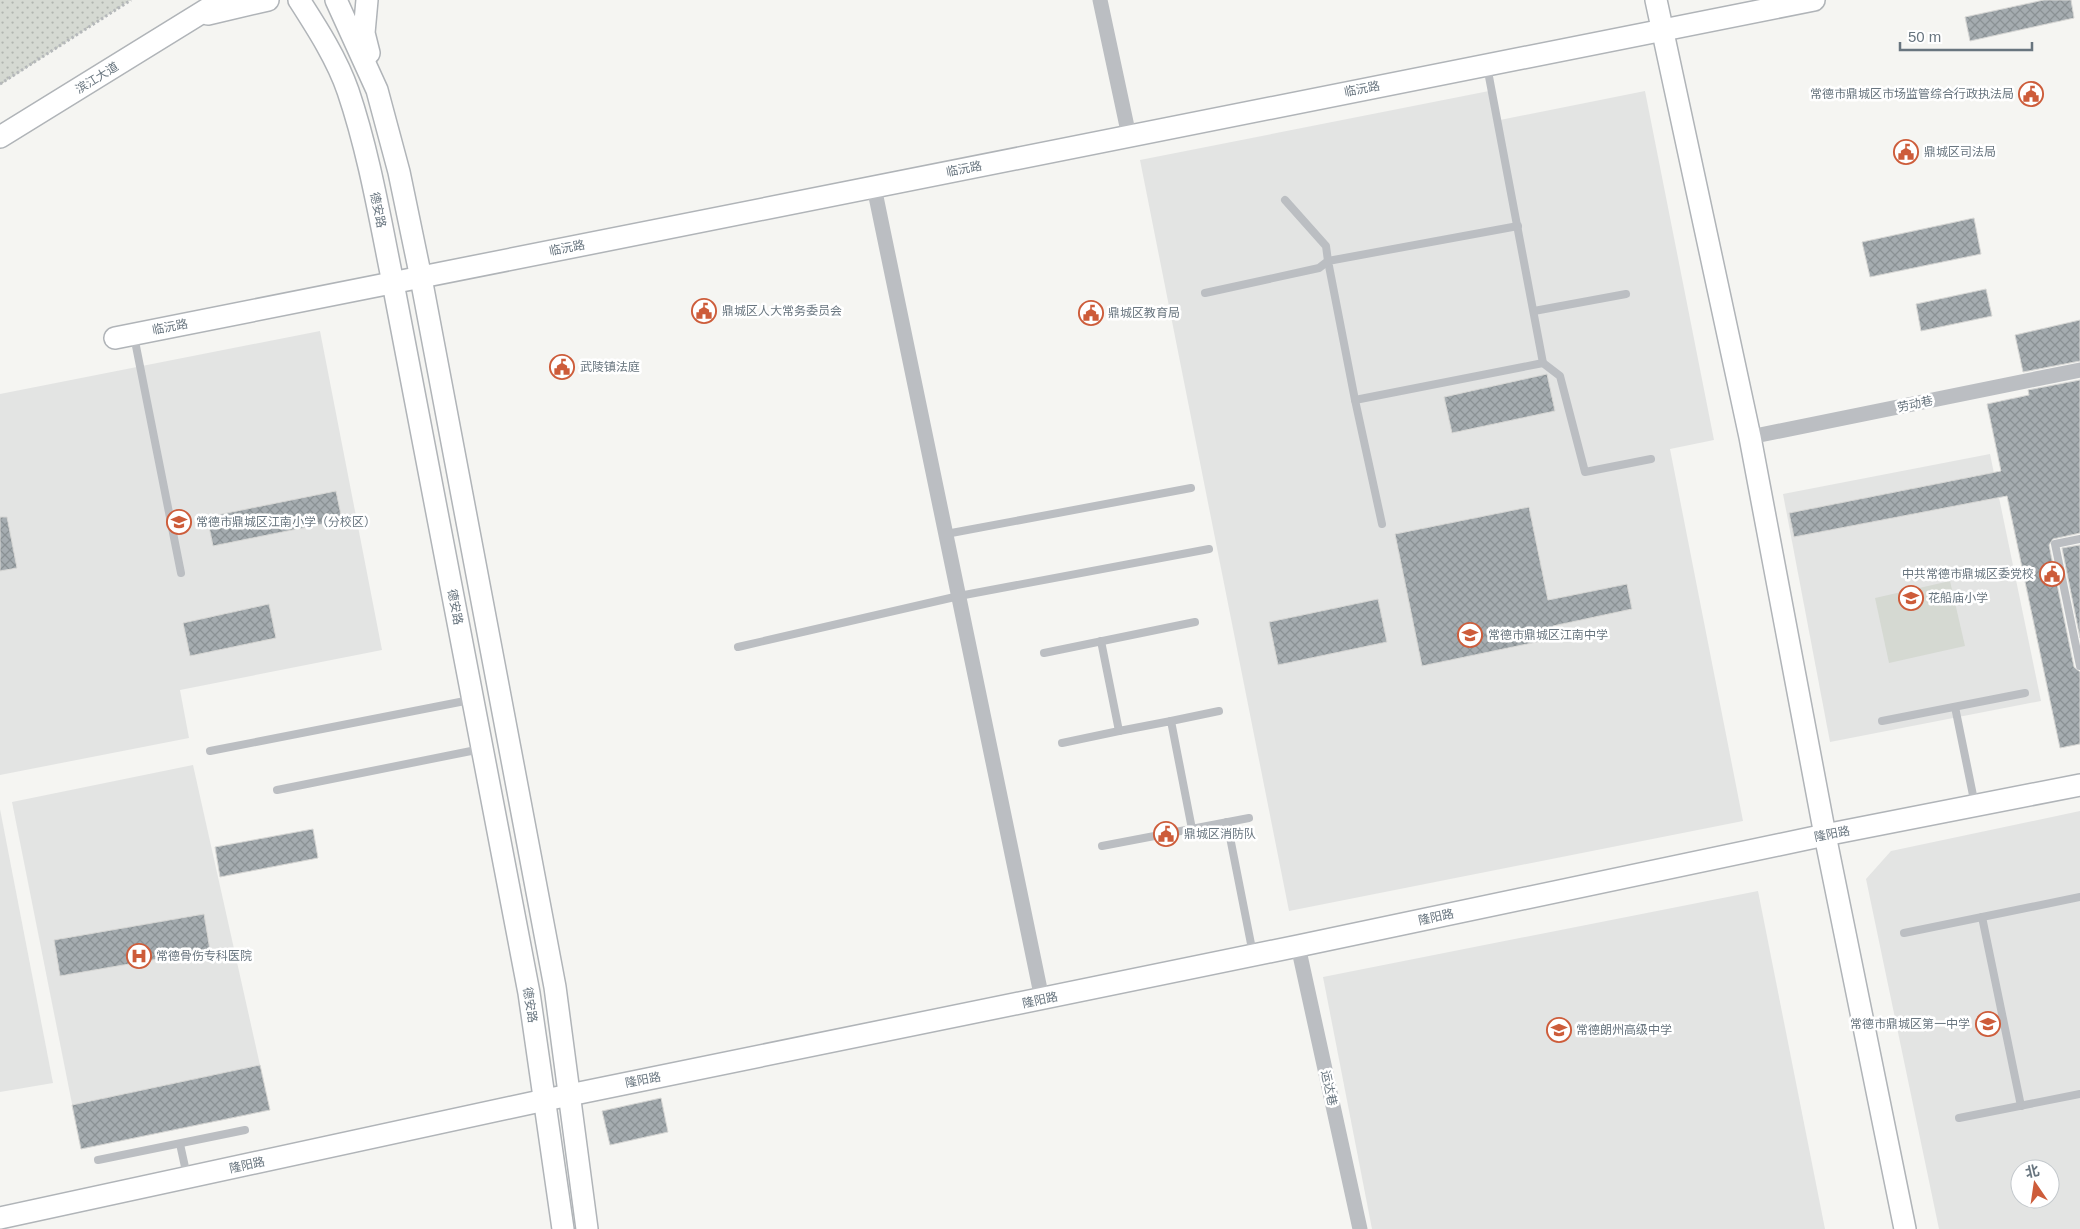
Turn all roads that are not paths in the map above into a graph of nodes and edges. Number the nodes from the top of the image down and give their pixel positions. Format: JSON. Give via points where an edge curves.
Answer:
{"nodes":[{"id":1,"x":222,"y":0,"type":"edge"},
{"id":2,"x":268,"y":0,"type":"edge"},
{"id":3,"x":300,"y":0,"type":"edge"},
{"id":4,"x":336,"y":0,"type":"edge"},
{"id":5,"x":367,"y":0,"type":"edge"},
{"id":6,"x":1100,"y":0,"type":"edge"},
{"id":7,"x":1656,"y":0,"type":"edge"},
{"id":8,"x":1814,"y":0,"type":"edge"},
{"id":9,"x":193,"y":18,"type":"junction"},
{"id":10,"x":1663,"y":30,"type":"junction"},
{"id":11,"x":1486,"y":64,"type":"junction"},
{"id":12,"x":377,"y":90,"type":"junction"},
{"id":13,"x":1129,"y":136,"type":"junction"},
{"id":14,"x":0,"y":137,"type":"edge"},
{"id":15,"x":874,"y":187,"type":"junction"},
{"id":16,"x":1285,"y":200,"type":"dead end"},
{"id":17,"x":1518,"y":226,"type":"junction"},
{"id":18,"x":1328,"y":261,"type":"junction"},
{"id":19,"x":421,"y":278,"type":"junction"},
{"id":20,"x":393,"y":283,"type":"junction"},
{"id":21,"x":1205,"y":293,"type":"dead end"},
{"id":22,"x":1626,"y":294,"type":"dead end"},
{"id":23,"x":1534,"y":311,"type":"junction"},
{"id":24,"x":125,"y":336,"type":"joint"},
{"id":25,"x":1543,"y":362,"type":"junction"},
{"id":26,"x":2080,"y":370,"type":"edge"},
{"id":27,"x":1355,"y":400,"type":"junction"},
{"id":28,"x":1750,"y":438,"type":"junction"},
{"id":29,"x":1652,"y":459,"type":"dead end"},
{"id":30,"x":1191,"y":488,"type":"dead end"},
{"id":31,"x":1382,"y":524,"type":"dead end"},
{"id":32,"x":946,"y":534,"type":"junction"},
{"id":33,"x":2080,"y":538,"type":"edge"},
{"id":34,"x":1209,"y":549,"type":"dead end"},
{"id":35,"x":181,"y":573,"type":"dead end"},
{"id":36,"x":959,"y":596,"type":"junction"},
{"id":37,"x":1195,"y":622,"type":"dead end"},
{"id":38,"x":1101,"y":641,"type":"junction"},
{"id":39,"x":738,"y":647,"type":"dead end"},
{"id":40,"x":1044,"y":653,"type":"dead end"},
{"id":41,"x":2080,"y":666,"type":"edge"},
{"id":42,"x":2025,"y":693,"type":"dead end"},
{"id":43,"x":473,"y":699,"type":"junction"},
{"id":44,"x":1955,"y":707,"type":"junction"},
{"id":45,"x":1219,"y":712,"type":"dead end"},
{"id":46,"x":1171,"y":721,"type":"junction"},
{"id":47,"x":1882,"y":721,"type":"dead end"},
{"id":48,"x":1119,"y":731,"type":"junction"},
{"id":49,"x":1062,"y":743,"type":"dead end"},
{"id":50,"x":482,"y":749,"type":"junction"},
{"id":51,"x":210,"y":751,"type":"dead end"},
{"id":52,"x":2080,"y":785,"type":"edge"},
{"id":53,"x":277,"y":790,"type":"dead end"},
{"id":54,"x":1976,"y":807,"type":"junction"},
{"id":55,"x":1249,"y":818,"type":"dead end"},
{"id":56,"x":1227,"y":822,"type":"junction"},
{"id":57,"x":1192,"y":829,"type":"junction"},
{"id":58,"x":1825,"y":835,"type":"junction"},
{"id":59,"x":1102,"y":846,"type":"dead end"},
{"id":60,"x":2080,"y":897,"type":"edge"},
{"id":61,"x":1982,"y":917,"type":"junction"},
{"id":62,"x":1904,"y":933,"type":"dead end"},
{"id":63,"x":1298,"y":946,"type":"junction"},
{"id":64,"x":1254,"y":956,"type":"junction"},
{"id":65,"x":1042,"y":999,"type":"junction"},
{"id":66,"x":2080,"y":1094,"type":"edge"},
{"id":67,"x":569,"y":1095,"type":"junction"},
{"id":68,"x":545,"y":1100,"type":"junction"},
{"id":69,"x":2021,"y":1106,"type":"junction"},
{"id":70,"x":1959,"y":1118,"type":"dead end"},
{"id":71,"x":245,"y":1130,"type":"dead end"},
{"id":72,"x":180,"y":1144,"type":"junction"},
{"id":73,"x":98,"y":1160,"type":"dead end"},
{"id":74,"x":187,"y":1178,"type":"junction"},
{"id":75,"x":0,"y":1218,"type":"edge"},
{"id":76,"x":563,"y":1229,"type":"edge"},
{"id":77,"x":587,"y":1229,"type":"edge"},
{"id":78,"x":1360,"y":1229,"type":"edge"},
{"id":79,"x":1905,"y":1229,"type":"edge"}],
"edges":[{"from":1,"to":9,"type":"street","name":"滨江大道"},
{"from":2,"to":9,"type":"street","name":"滨江大道"},
{"from":3,"to":20,"type":"street","name":"德安路","via":[[347,89],[370,173]]},
{"from":4,"to":12,"type":"street"},
{"from":5,"to":12,"type":"street","via":[[364,33]]},
{"from":6,"to":13,"type":"street"},
{"from":7,"to":10,"type":"street"},
{"from":8,"to":10,"type":"street","name":"临沅路"},
{"from":9,"to":14,"type":"street","name":"滨江大道"},
{"from":10,"to":11,"type":"street","name":"临沅路"},
{"from":10,"to":28,"type":"street"},
{"from":11,"to":13,"type":"street","name":"临沅路"},
{"from":11,"to":17,"type":"lane"},
{"from":12,"to":19,"type":"street","via":[[399,172]]},
{"from":13,"to":15,"type":"street","name":"临沅路"},
{"from":15,"to":19,"type":"street","name":"临沅路"},
{"from":15,"to":32,"type":"street"},
{"from":16,"to":18,"type":"lane","via":[[1326,246]]},
{"from":17,"to":18,"type":"lane"},
{"from":17,"to":23,"type":"lane"},
{"from":18,"to":21,"type":"lane","via":[[1319,268]]},
{"from":18,"to":27,"type":"lane"},
{"from":19,"to":20,"type":"street","name":"临沅路"},
{"from":19,"to":67,"type":"street","via":[[555,987]]},
{"from":20,"to":24,"type":"street","name":"临沅路"},
{"from":20,"to":43,"type":"street","name":"德安路"},
{"from":22,"to":23,"type":"lane"},
{"from":23,"to":25,"type":"lane"},
{"from":24,"to":35,"type":"lane"},
{"from":25,"to":27,"type":"lane"},
{"from":25,"to":29,"type":"lane","via":[[1560,376],[1585,472]]},
{"from":26,"to":28,"type":"street","name":"劳动巷"},
{"from":27,"to":31,"type":"lane"},
{"from":28,"to":58,"type":"street"},
{"from":30,"to":32,"type":"lane"},
{"from":32,"to":36,"type":"street"},
{"from":33,"to":41,"type":"lane","via":[[2055,544]]},
{"from":34,"to":36,"type":"lane"},
{"from":36,"to":39,"type":"lane"},
{"from":36,"to":65,"type":"street"},
{"from":37,"to":38,"type":"lane"},
{"from":38,"to":40,"type":"lane"},
{"from":38,"to":48,"type":"lane"},
{"from":42,"to":44,"type":"lane"},
{"from":43,"to":50,"type":"street","name":"德安路"},
{"from":43,"to":51,"type":"lane"},
{"from":44,"to":47,"type":"lane"},
{"from":44,"to":54,"type":"lane"},
{"from":45,"to":46,"type":"lane"},
{"from":46,"to":48,"type":"lane"},
{"from":46,"to":57,"type":"lane"},
{"from":48,"to":49,"type":"lane"},
{"from":50,"to":53,"type":"lane"},
{"from":50,"to":68,"type":"street","name":"德安路"},
{"from":52,"to":54,"type":"street","name":"隆阳路"},
{"from":54,"to":58,"type":"street","name":"隆阳路"},
{"from":55,"to":56,"type":"lane"},
{"from":56,"to":57,"type":"lane"},
{"from":56,"to":64,"type":"lane"},
{"from":57,"to":59,"type":"lane"},
{"from":58,"to":63,"type":"street","name":"隆阳路"},
{"from":58,"to":79,"type":"street"},
{"from":60,"to":61,"type":"lane"},
{"from":61,"to":62,"type":"lane"},
{"from":61,"to":69,"type":"lane"},
{"from":63,"to":64,"type":"street","name":"隆阳路"},
{"from":63,"to":78,"type":"street","name":"运达巷"},
{"from":64,"to":65,"type":"street","name":"隆阳路"},
{"from":65,"to":67,"type":"street","name":"隆阳路"},
{"from":66,"to":69,"type":"lane"},
{"from":67,"to":68,"type":"street","name":"隆阳路"},
{"from":67,"to":77,"type":"street"},
{"from":68,"to":74,"type":"street","name":"隆阳路"},
{"from":68,"to":76,"type":"street","name":"德安路"},
{"from":69,"to":70,"type":"lane"},
{"from":71,"to":72,"type":"lane"},
{"from":72,"to":73,"type":"lane"},
{"from":72,"to":74,"type":"lane"},
{"from":74,"to":75,"type":"street","name":"隆阳路"}]}
